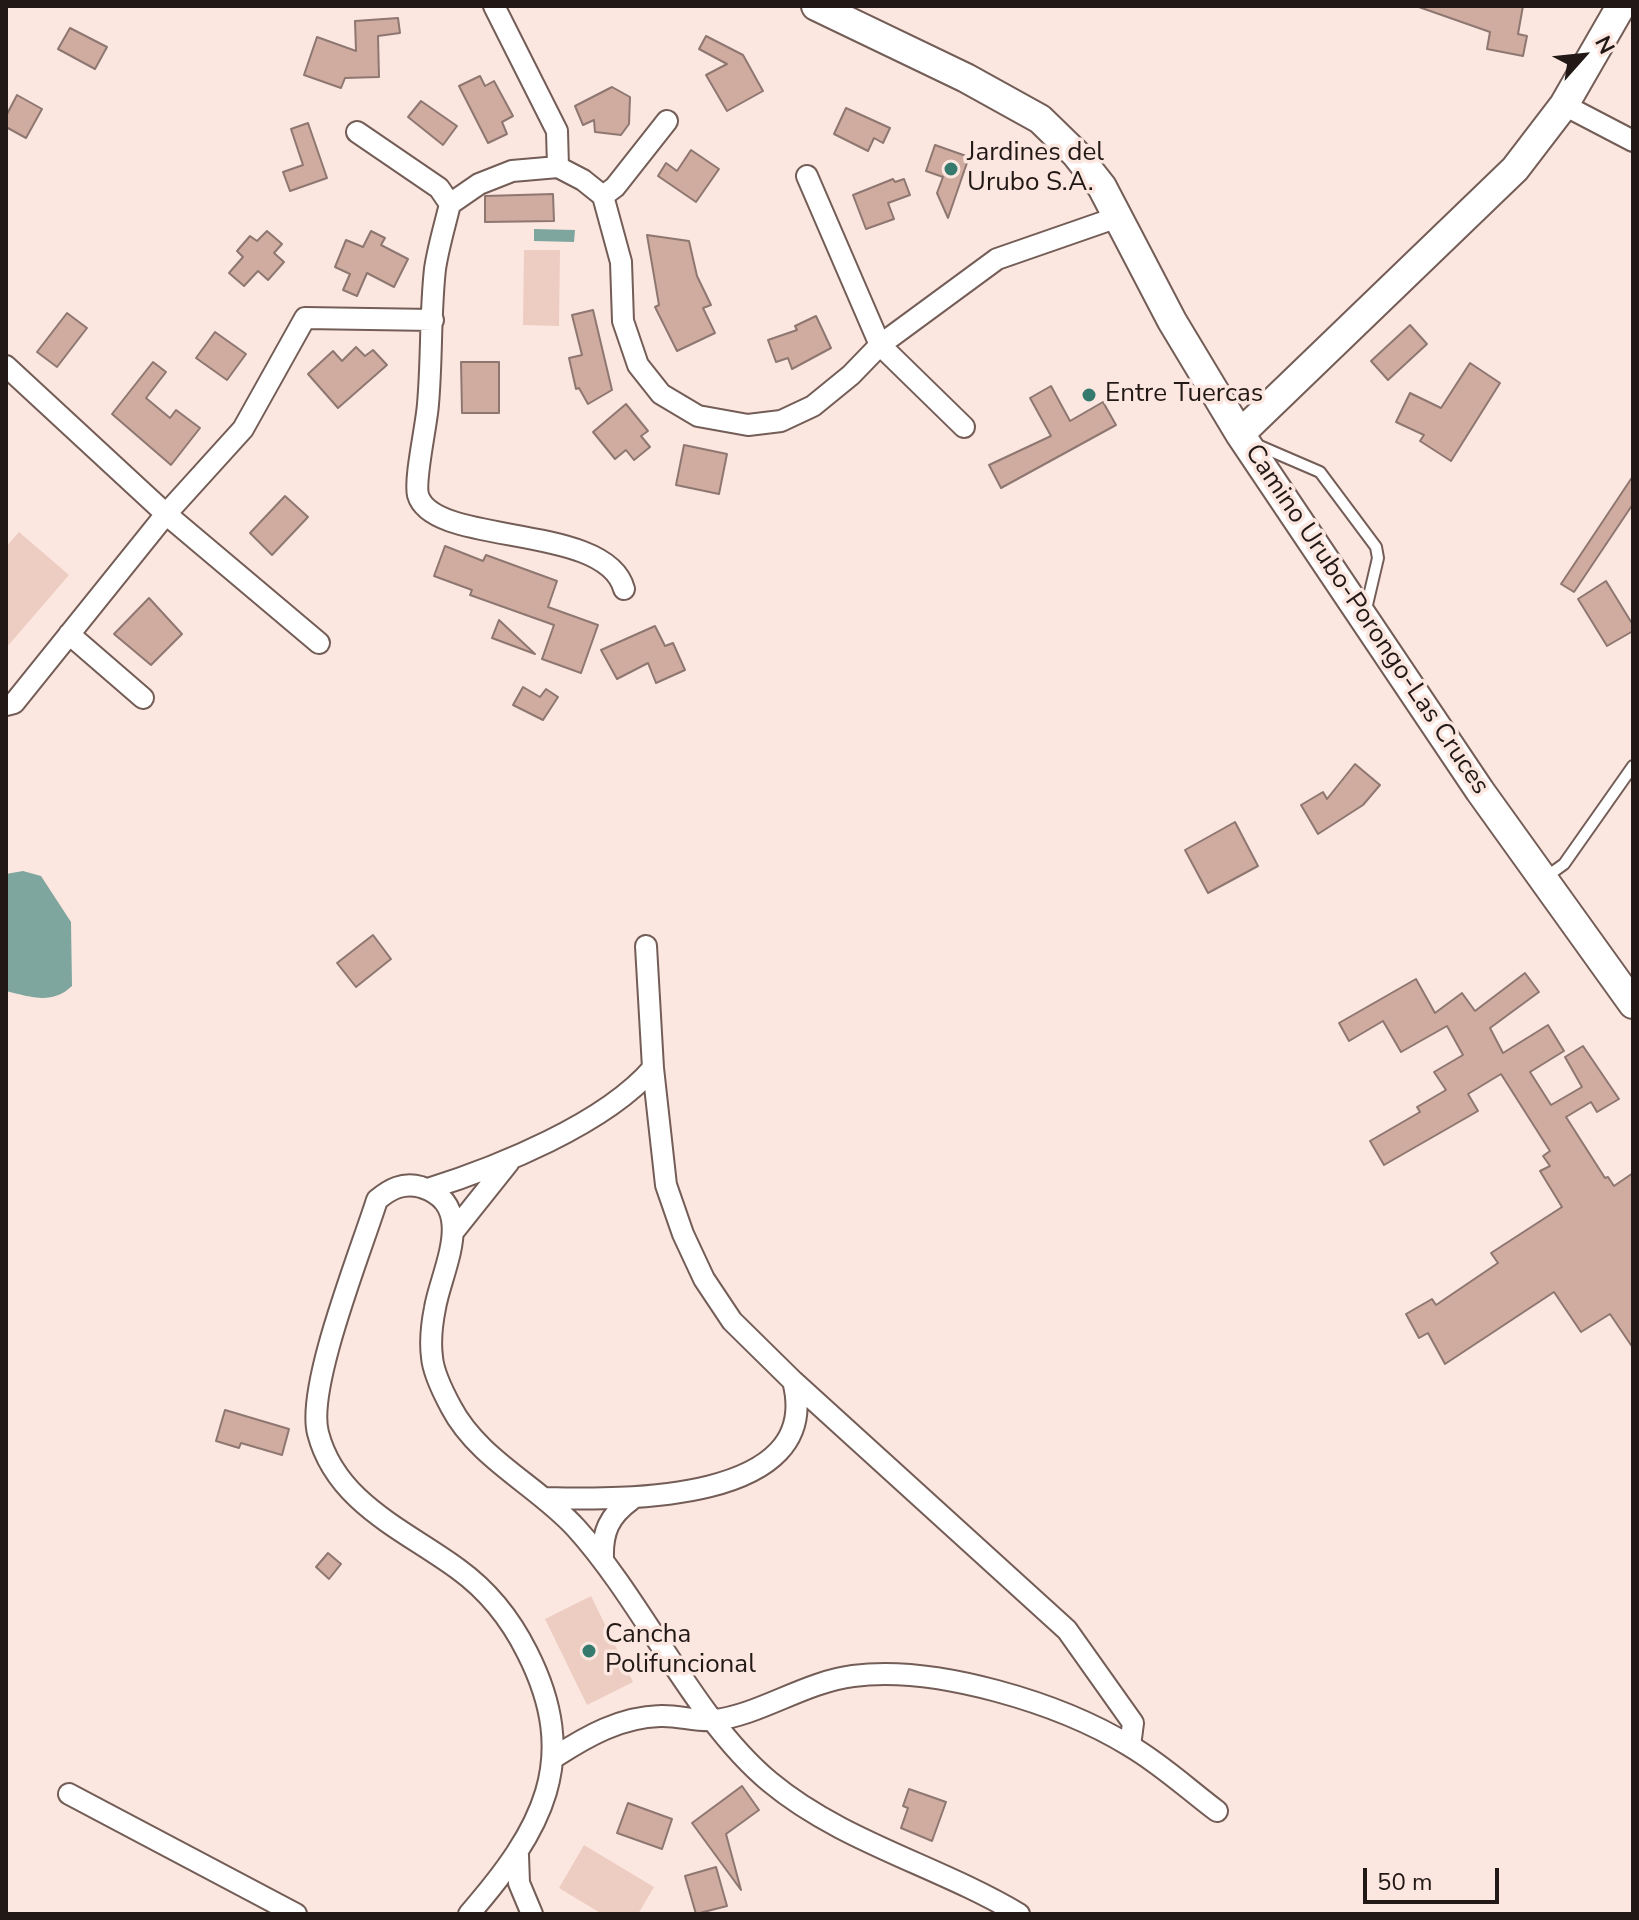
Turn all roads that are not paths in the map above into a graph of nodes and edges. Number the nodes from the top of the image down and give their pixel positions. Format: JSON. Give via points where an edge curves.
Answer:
{"nodes":[{"id":1,"x":494,"y":6,"type":"edge"},
{"id":2,"x":816,"y":6,"type":"edge"},
{"id":3,"x":1621,"y":6,"type":"edge"},
{"id":4,"x":1564,"y":105,"type":"junction"},
{"id":5,"x":667,"y":121,"type":"dead end"},
{"id":6,"x":357,"y":132,"type":"dead end"},
{"id":7,"x":1633,"y":141,"type":"edge"},
{"id":8,"x":558,"y":167,"type":"junction"},
{"id":9,"x":807,"y":176,"type":"dead end"},
{"id":10,"x":603,"y":196,"type":"junction"},
{"id":11,"x":450,"y":204,"type":"junction"},
{"id":12,"x":1118,"y":217,"type":"junction"},
{"id":13,"x":433,"y":320,"type":"junction"},
{"id":14,"x":880,"y":345,"type":"junction"},
{"id":15,"x":6,"y":366,"type":"edge"},
{"id":16,"x":964,"y":427,"type":"dead end"},
{"id":17,"x":1243,"y":437,"type":"junction"},
{"id":18,"x":166,"y":514,"type":"junction"},
{"id":19,"x":624,"y":589,"type":"dead end"},
{"id":20,"x":1365,"y":615,"type":"junction"},
{"id":21,"x":69,"y":634,"type":"junction"},
{"id":22,"x":319,"y":643,"type":"dead end"},
{"id":23,"x":143,"y":698,"type":"dead end"},
{"id":24,"x":6,"y":705,"type":"edge"},
{"id":25,"x":1633,"y":766,"type":"edge"},
{"id":26,"x":1544,"y":878,"type":"junction"},
{"id":27,"x":646,"y":946,"type":"dead end"},
{"id":28,"x":1633,"y":1004,"type":"edge"},
{"id":29,"x":653,"y":1068,"type":"junction"},
{"id":30,"x":512,"y":1158,"type":"junction"},
{"id":31,"x":428,"y":1189,"type":"junction"},
{"id":32,"x":454,"y":1231,"type":"junction"},
{"id":33,"x":793,"y":1381,"type":"junction"},
{"id":34,"x":546,"y":1498,"type":"junction"},
{"id":35,"x":631,"y":1500,"type":"junction"},
{"id":36,"x":603,"y":1559,"type":"junction"},
{"id":37,"x":714,"y":1720,"type":"junction"},
{"id":38,"x":1130,"y":1746,"type":"junction"},
{"id":39,"x":555,"y":1757,"type":"junction"},
{"id":40,"x":69,"y":1794,"type":"dead end"},
{"id":41,"x":1217,"y":1811,"type":"dead end"},
{"id":42,"x":518,"y":1855,"type":"junction"},
{"id":43,"x":296,"y":1914,"type":"edge"},
{"id":44,"x":469,"y":1914,"type":"edge"},
{"id":45,"x":532,"y":1914,"type":"edge"},
{"id":46,"x":1019,"y":1914,"type":"edge"}],
"edges":[{"from":1,"to":8,"type":"street","via":[[557,131]]},
{"from":2,"to":12,"type":"main road","name":"Camino Urubo-Porongo-Las Cruces","via":[[1040,119],[1076,154]]},
{"from":3,"to":4,"type":"main road"},
{"from":4,"to":7,"type":"street"},
{"from":4,"to":17,"type":"main road","via":[[1515,169]]},
{"from":5,"to":10,"type":"street"},
{"from":6,"to":11,"type":"street","via":[[439,188]]},
{"from":8,"to":10,"type":"street"},
{"from":8,"to":11,"type":"street","via":[[512,171],[479,184]]},
{"from":9,"to":14,"type":"street"},
{"from":10,"to":14,"type":"street","via":[[621,262],[623,321],[638,365],[661,394],[698,416],[748,425],[781,421],[813,406]]},
{"from":11,"to":13,"type":"street","via":[[435,268]]},
{"from":12,"to":14,"type":"street","via":[[997,259]]},
{"from":12,"to":17,"type":"main road","name":"Camino Urubo-Porongo-Las Cruces","via":[[1172,321]]},
{"from":13,"to":18,"type":"street","via":[[305,318],[243,429]]},
{"from":13,"to":19,"type":"street","via":[[418,493],[428,512],[448,522],[563,547],[620,574]]},
{"from":14,"to":16,"type":"street"},
{"from":15,"to":18,"type":"street"},
{"from":17,"to":20,"type":"main road","name":"Camino Urubo-Porongo-Las Cruces"},
{"from":17,"to":20,"type":"lane","via":[[1320,472],[1376,547]]},
{"from":18,"to":21,"type":"street"},
{"from":18,"to":22,"type":"street"},
{"from":20,"to":26,"type":"main road","name":"Camino Urubo-Porongo-Las Cruces"},
{"from":21,"to":23,"type":"street"},
{"from":21,"to":24,"type":"street","via":[[14,703]]},
{"from":25,"to":26,"type":"lane","via":[[1564,864]]},
{"from":26,"to":28,"type":"main road","name":"Camino Urubo-Porongo-Las Cruces"},
{"from":27,"to":29,"type":"street"},
{"from":29,"to":30,"type":"street","via":[[637,1088],[613,1104]]},
{"from":29,"to":33,"type":"street","via":[[666,1185],[683,1234],[732,1321]]},
{"from":30,"to":31,"type":"street"},
{"from":30,"to":32,"type":"street"},
{"from":31,"to":32,"type":"street","via":[[447,1209]]},
{"from":31,"to":39,"type":"street","via":[[401,1186],[377,1200],[315,1394],[317,1432],[331,1467],[355,1496],[386,1523],[460,1570],[511,1621],[544,1685]]},
{"from":32,"to":34,"type":"street","via":[[435,1307],[431,1358],[452,1409],[486,1451]]},
{"from":33,"to":35,"type":"street","via":[[797,1419],[777,1451],[737,1478]]},
{"from":33,"to":38,"type":"street","via":[[1067,1630],[1133,1723]]},
{"from":34,"to":35,"type":"street"},
{"from":34,"to":36,"type":"street"},
{"from":35,"to":36,"type":"street","via":[[607,1525]]},
{"from":36,"to":37,"type":"street"},
{"from":37,"to":38,"type":"street","via":[[851,1676],[911,1673],[977,1684]]},
{"from":37,"to":39,"type":"street","via":[[660,1716],[624,1722]]},
{"from":37,"to":46,"type":"street","via":[[766,1779],[805,1810]]},
{"from":38,"to":41,"type":"street"},
{"from":39,"to":42,"type":"street","via":[[542,1806]]},
{"from":40,"to":43,"type":"street"},
{"from":42,"to":44,"type":"street"},
{"from":42,"to":45,"type":"street","via":[[519,1883]]}]}
